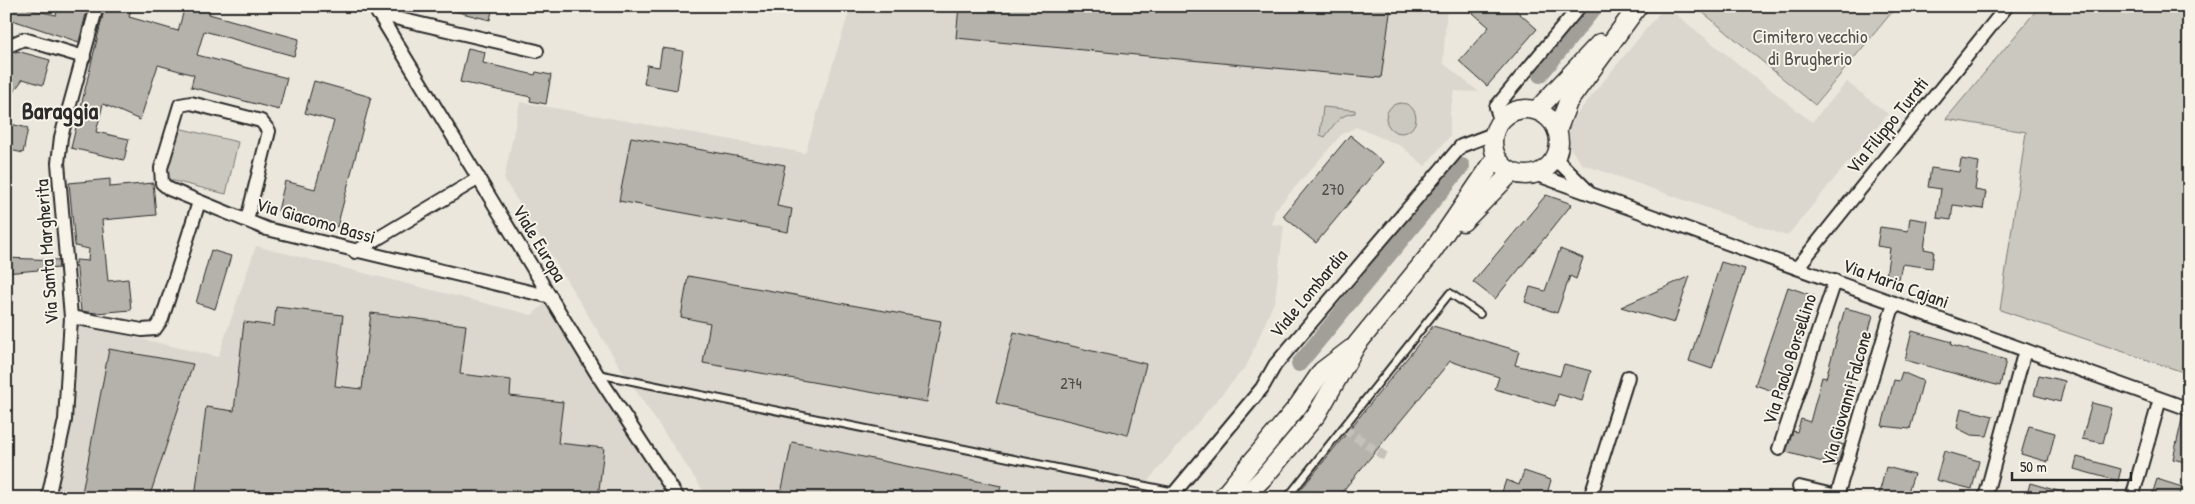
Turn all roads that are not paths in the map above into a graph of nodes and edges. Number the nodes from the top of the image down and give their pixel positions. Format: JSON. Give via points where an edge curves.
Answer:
{"nodes":[{"id":1,"x":98,"y":6,"type":"edge"},
{"id":2,"x":1580,"y":6,"type":"edge"},
{"id":3,"x":1634,"y":6,"type":"edge"},
{"id":4,"x":1638,"y":6,"type":"edge"},
{"id":5,"x":2006,"y":6,"type":"edge"},
{"id":6,"x":376,"y":10,"type":"edge"},
{"id":7,"x":6,"y":47,"type":"edge"},
{"id":8,"x":537,"y":51,"type":"dead end"},
{"id":9,"x":84,"y":57,"type":"junction"},
{"id":10,"x":1537,"y":110,"type":"junction"},
{"id":11,"x":1497,"y":127,"type":"junction"},
{"id":12,"x":1557,"y":131,"type":"junction"},
{"id":13,"x":1496,"y":158,"type":"junction"},
{"id":14,"x":1555,"y":158,"type":"junction"},
{"id":15,"x":1512,"y":172,"type":"junction"},
{"id":16,"x":1535,"y":174,"type":"junction"},
{"id":17,"x":479,"y":178,"type":"junction"},
{"id":18,"x":1590,"y":193,"type":"junction"},
{"id":19,"x":199,"y":202,"type":"junction"},
{"id":20,"x":247,"y":220,"type":"junction"},
{"id":21,"x":355,"y":252,"type":"junction"},
{"id":22,"x":1432,"y":252,"type":"junction"},
{"id":23,"x":1797,"y":268,"type":"junction"},
{"id":24,"x":1834,"y":281,"type":"junction"},
{"id":25,"x":551,"y":298,"type":"junction"},
{"id":26,"x":1894,"y":302,"type":"junction"},
{"id":27,"x":1480,"y":314,"type":"dead end"},
{"id":28,"x":72,"y":317,"type":"junction"},
{"id":29,"x":1357,"y":344,"type":"junction"},
{"id":30,"x":2025,"y":350,"type":"junction"},
{"id":31,"x":597,"y":374,"type":"junction"},
{"id":32,"x":1628,"y":377,"type":"dead end"},
{"id":33,"x":2160,"y":399,"type":"junction"},
{"id":34,"x":2189,"y":409,"type":"edge"},
{"id":35,"x":1779,"y":449,"type":"dead end"},
{"id":36,"x":1799,"y":487,"type":"dead end"},
{"id":37,"x":1172,"y":495,"type":"edge"},
{"id":38,"x":48,"y":498,"type":"edge"},
{"id":39,"x":678,"y":498,"type":"edge"},
{"id":40,"x":1222,"y":498,"type":"edge"},
{"id":41,"x":1243,"y":498,"type":"edge"},
{"id":42,"x":1287,"y":498,"type":"edge"},
{"id":43,"x":1590,"y":498,"type":"edge"},
{"id":44,"x":1985,"y":498,"type":"edge"},
{"id":45,"x":2132,"y":498,"type":"edge"}],
"edges":[{"from":1,"to":9,"type":"street","name":"Via Santa Margherita"},
{"from":2,"to":11,"type":"street","via":[[1496,107]]},
{"from":3,"to":10,"type":"main road"},
{"from":4,"to":12,"type":"main road","via":[[1568,102]]},
{"from":5,"to":23,"type":"street","name":"Via Filippo Turati"},
{"from":6,"to":8,"type":"street"},
{"from":6,"to":17,"type":"street","name":"Viale Europa"},
{"from":7,"to":9,"type":"street","via":[[24,39]]},
{"from":9,"to":28,"type":"street","name":"Via Santa Margherita","via":[[61,137],[58,162]]},
{"from":10,"to":11,"type":"main road","via":[[1517,110]]},
{"from":10,"to":12,"type":"main road","via":[[1550,118]]},
{"from":11,"to":13,"type":"main road","via":[[1492,145]]},
{"from":11,"to":37,"type":"street","name":"Viale Lombardia","via":[[1460,146],[1275,365],[1262,388]]},
{"from":12,"to":14,"type":"main road","via":[[1559,145]]},
{"from":13,"to":15,"type":"main road"},
{"from":13,"to":22,"type":"main road"},
{"from":14,"to":16,"type":"main road"},
{"from":14,"to":18,"type":"street","name":"Via Maria Cajani"},
{"from":15,"to":16,"type":"main road"},
{"from":15,"to":22,"type":"main road"},
{"from":16,"to":18,"type":"street","name":"Via Maria Cajani"},
{"from":17,"to":21,"type":"street"},
{"from":17,"to":25,"type":"street","name":"Viale Europa"},
{"from":18,"to":23,"type":"street","name":"Via Maria Cajani"},
{"from":19,"to":20,"type":"street","name":"Via Giacomo Bassi"},
{"from":19,"to":20,"type":"street","name":"Via Giacomo Bassi","via":[[162,183],[161,168],[180,105],[191,103],[261,121],[269,131]]},
{"from":19,"to":28,"type":"street","via":[[162,319],[155,329],[142,330]]},
{"from":20,"to":21,"type":"street","name":"Via Giacomo Bassi","via":[[267,229]]},
{"from":21,"to":25,"type":"street","name":"Via Giacomo Bassi"},
{"from":22,"to":29,"type":"main road"},
{"from":23,"to":24,"type":"street","name":"Via Maria Cajani"},
{"from":24,"to":26,"type":"street","name":"Via Maria Cajani"},
{"from":24,"to":35,"type":"street","name":"Via Paolo Borsellino"},
{"from":25,"to":31,"type":"street","name":"Viale Europa"},
{"from":26,"to":30,"type":"street","name":"Via Maria Cajani"},
{"from":26,"to":36,"type":"street","name":"Via Giovanni Falcone","via":[[1837,496]]},
{"from":27,"to":42,"type":"lane","via":[[1450,293]]},
{"from":28,"to":38,"type":"street","name":"Via Santa Margherita","via":[[65,420]]},
{"from":29,"to":40,"type":"main road","via":[[1322,371],[1298,406]]},
{"from":29,"to":41,"type":"main road","via":[[1317,414]]},
{"from":30,"to":33,"type":"street","name":"Via Maria Cajani"},
{"from":30,"to":44,"type":"street"},
{"from":31,"to":37,"type":"lane"},
{"from":31,"to":39,"type":"street","name":"Viale Europa"},
{"from":32,"to":43,"type":"street"},
{"from":33,"to":34,"type":"street","name":"Via Maria Cajani"},
{"from":33,"to":45,"type":"street"}]}
